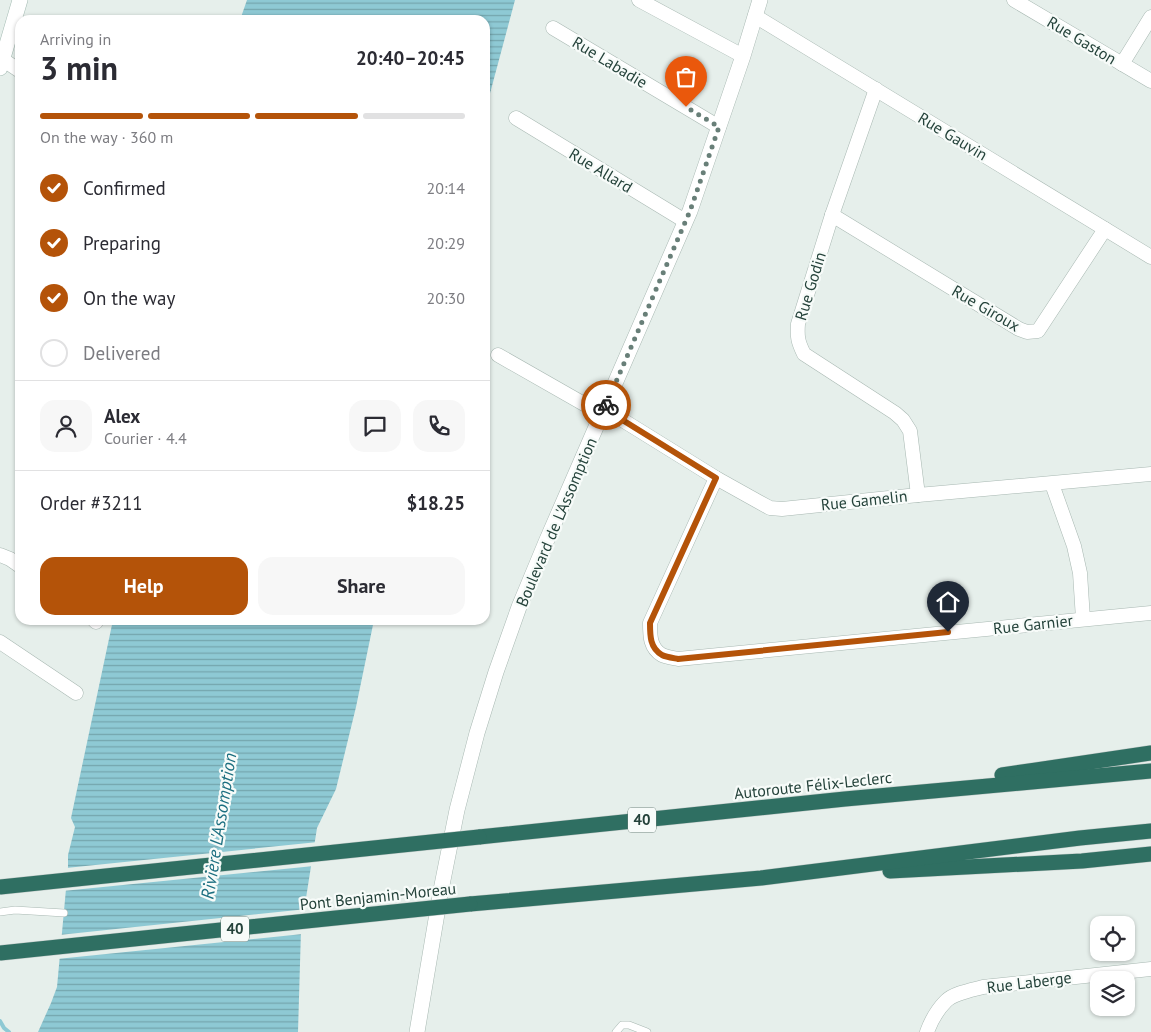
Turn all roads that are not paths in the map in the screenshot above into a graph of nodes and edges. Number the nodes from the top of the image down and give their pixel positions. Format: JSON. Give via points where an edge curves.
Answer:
{"nodes":[{"id":1,"x":20,"y":0,"type":"edge"},
{"id":2,"x":639,"y":0,"type":"edge"},
{"id":3,"x":760,"y":0,"type":"edge"},
{"id":4,"x":1014,"y":0,"type":"edge"},
{"id":5,"x":15,"y":15,"type":"edge"},
{"id":6,"x":755,"y":16,"type":"junction"},
{"id":7,"x":15,"y":17,"type":"edge"},
{"id":8,"x":1151,"y":17,"type":"edge"},
{"id":9,"x":553,"y":28,"type":"dead end"},
{"id":10,"x":743,"y":56,"type":"junction"},
{"id":11,"x":1,"y":63,"type":"edge"},
{"id":12,"x":1122,"y":64,"type":"junction"},
{"id":13,"x":15,"y":69,"type":"edge"},
{"id":14,"x":1151,"y":81,"type":"edge"},
{"id":15,"x":876,"y":89,"type":"junction"},
{"id":16,"x":516,"y":118,"type":"dead end"},
{"id":17,"x":719,"y":127,"type":"junction"},
{"id":18,"x":832,"y":215,"type":"junction"},
{"id":19,"x":685,"y":221,"type":"junction"},
{"id":20,"x":1105,"y":229,"type":"junction"},
{"id":21,"x":1151,"y":257,"type":"edge"},
{"id":22,"x":498,"y":356,"type":"dead end"},
{"id":23,"x":603,"y":412,"type":"junction"},
{"id":24,"x":1151,"y":474,"type":"edge"},
{"id":25,"x":716,"y":478,"type":"junction"},
{"id":26,"x":1052,"y":484,"type":"junction"},
{"id":27,"x":918,"y":495,"type":"junction"},
{"id":28,"x":0,"y":555,"type":"edge"},
{"id":29,"x":15,"y":562,"type":"edge"},
{"id":30,"x":1151,"y":613,"type":"edge"},
{"id":31,"x":1083,"y":619,"type":"junction"},
{"id":32,"x":0,"y":642,"type":"edge"},
{"id":33,"x":76,"y":692,"type":"dead end"},
{"id":34,"x":1151,"y":753,"type":"edge"},
{"id":35,"x":1151,"y":771,"type":"edge"},
{"id":36,"x":845,"y":799,"type":"junction"},
{"id":37,"x":1151,"y":831,"type":"edge"},
{"id":38,"x":1151,"y":854,"type":"edge"},
{"id":39,"x":761,"y":878,"type":"junction"},
{"id":40,"x":0,"y":887,"type":"edge"},
{"id":41,"x":0,"y":912,"type":"edge"},
{"id":42,"x":64,"y":913,"type":"dead end"},
{"id":43,"x":0,"y":953,"type":"edge"},
{"id":44,"x":1151,"y":969,"type":"edge"},
{"id":45,"x":417,"y":1032,"type":"edge"},
{"id":46,"x":616,"y":1032,"type":"edge"},
{"id":47,"x":647,"y":1032,"type":"edge"},
{"id":48,"x":927,"y":1032,"type":"edge"}],
"edges":[{"from":1,"to":5,"type":"street"},
{"from":2,"to":10,"type":"street"},
{"from":3,"to":6,"type":"street","name":"Boulevard de L'Assomption"},
{"from":4,"to":12,"type":"street","name":"Rue Gaston"},
{"from":6,"to":10,"type":"street","name":"Boulevard de L'Assomption"},
{"from":6,"to":15,"type":"street","name":"Rue Gauvin"},
{"from":7,"to":11,"type":"street"},
{"from":8,"to":12,"type":"street"},
{"from":9,"to":17,"type":"street","name":"Rue Labadie"},
{"from":10,"to":17,"type":"street","name":"Boulevard de L'Assomption"},
{"from":11,"to":13,"type":"street"},
{"from":12,"to":14,"type":"street","name":"Rue Gaston"},
{"from":15,"to":18,"type":"street","name":"Rue Godin"},
{"from":15,"to":20,"type":"street","name":"Rue Gauvin"},
{"from":16,"to":19,"type":"street","name":"Rue Allard"},
{"from":17,"to":19,"type":"street","name":"Boulevard de L'Assomption"},
{"from":18,"to":20,"type":"street","name":"Rue Giroux","via":[[1018,329],[1028,332],[1038,331]]},
{"from":18,"to":27,"type":"street","name":"Rue Godin","via":[[798,324],[798,343],[804,354],[904,420],[910,431]]},
{"from":19,"to":23,"type":"street","name":"Boulevard de L'Assomption"},
{"from":20,"to":21,"type":"street","name":"Rue Gauvin"},
{"from":22,"to":23,"type":"street","name":"Rue Gamelin"},
{"from":23,"to":25,"type":"street","name":"Rue Gamelin","via":[[616,416]]},
{"from":23,"to":45,"type":"street","name":"Boulevard de L'Assomption","via":[[519,607],[477,733],[452,833]]},
{"from":24,"to":26,"type":"street","name":"Rue Gamelin"},
{"from":25,"to":27,"type":"street","name":"Rue Gamelin","via":[[770,508]]},
{"from":25,"to":31,"type":"street","name":"Rue Garnier","via":[[650,623],[653,646],[662,655],[678,659]]},
{"from":26,"to":27,"type":"street","name":"Rue Gamelin"},
{"from":26,"to":31,"type":"street","via":[[1074,546],[1080,573]]},
{"from":28,"to":29,"type":"street"},
{"from":30,"to":31,"type":"street","name":"Rue Garnier"},
{"from":32,"to":33,"type":"street"},
{"from":34,"to":36,"type":"highway"},
{"from":35,"to":36,"type":"highway","name":"Autoroute Félix-Leclerc","number":"40"},
{"from":36,"to":40,"type":"highway","name":"Autoroute Félix-Leclerc","number":"40","bridge":true},
{"from":37,"to":39,"type":"highway","number":"40"},
{"from":38,"to":39,"type":"highway","via":[[1082,861]]},
{"from":39,"to":43,"type":"highway","name":"Pont Benjamin-Moreau","number":"40","bridge":true,"via":[[470,904]]},
{"from":41,"to":42,"type":"lane"},
{"from":44,"to":48,"type":"street","name":"Rue Laberge","via":[[983,987],[961,993],[947,1000]]},
{"from":46,"to":47,"type":"lane","via":[[622,1025]]}]}
